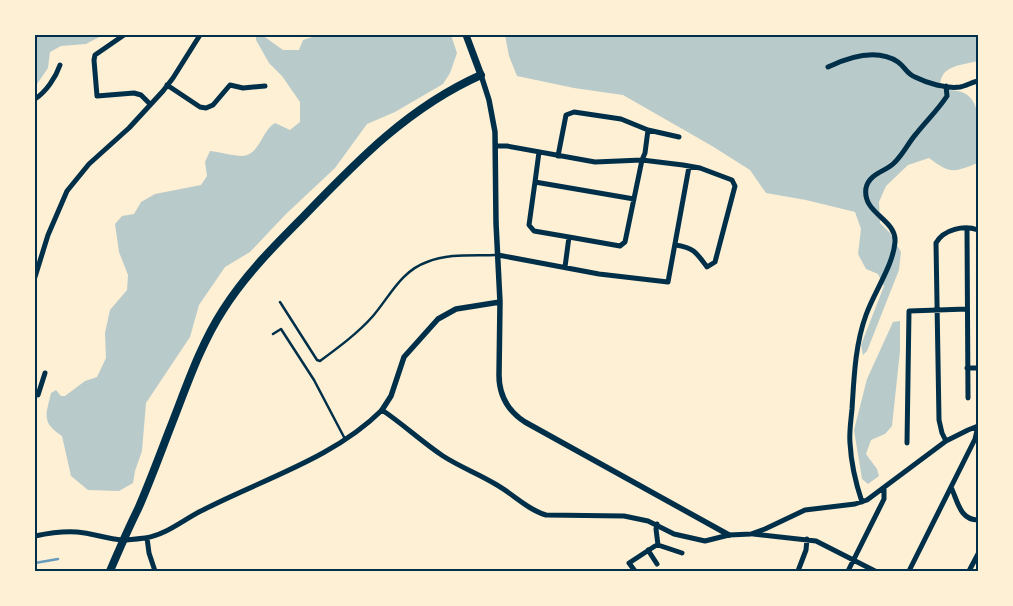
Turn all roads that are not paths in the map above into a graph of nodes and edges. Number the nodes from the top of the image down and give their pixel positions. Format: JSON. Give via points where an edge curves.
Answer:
{"nodes":[{"id":1,"x":124,"y":35,"type":"edge"},
{"id":2,"x":200,"y":35,"type":"edge"},
{"id":3,"x":466,"y":35,"type":"edge"},
{"id":4,"x":60,"y":65,"type":"dead end"},
{"id":5,"x":828,"y":67,"type":"dead end"},
{"id":6,"x":480,"y":75,"type":"junction"},
{"id":7,"x":978,"y":81,"type":"edge"},
{"id":8,"x":167,"y":85,"type":"junction"},
{"id":9,"x":265,"y":86,"type":"dead end"},
{"id":10,"x":946,"y":86,"type":"junction"},
{"id":11,"x":35,"y":99,"type":"edge"},
{"id":12,"x":150,"y":104,"type":"junction"},
{"id":13,"x":648,"y":130,"type":"junction"},
{"id":14,"x":679,"y":137,"type":"dead end"},
{"id":15,"x":496,"y":146,"type":"junction"},
{"id":16,"x":539,"y":152,"type":"junction"},
{"id":17,"x":558,"y":156,"type":"junction"},
{"id":18,"x":642,"y":160,"type":"junction"},
{"id":19,"x":690,"y":167,"type":"junction"},
{"id":20,"x":535,"y":182,"type":"junction"},
{"id":21,"x":634,"y":199,"type":"junction"},
{"id":22,"x":967,"y":228,"type":"junction"},
{"id":23,"x":978,"y":230,"type":"edge"},
{"id":24,"x":569,"y":237,"type":"junction"},
{"id":25,"x":676,"y":245,"type":"junction"},
{"id":26,"x":498,"y":255,"type":"junction"},
{"id":27,"x":565,"y":267,"type":"junction"},
{"id":28,"x":35,"y":277,"type":"edge"},
{"id":29,"x":280,"y":302,"type":"dead end"},
{"id":30,"x":500,"y":302,"type":"junction"},
{"id":31,"x":967,"y":309,"type":"junction"},
{"id":32,"x":938,"y":310,"type":"junction"},
{"id":33,"x":273,"y":334,"type":"dead end"},
{"id":34,"x":967,"y":368,"type":"junction"},
{"id":35,"x":978,"y":368,"type":"edge"},
{"id":36,"x":45,"y":373,"type":"dead end"},
{"id":37,"x":35,"y":394,"type":"edge"},
{"id":38,"x":968,"y":398,"type":"dead end"},
{"id":39,"x":382,"y":410,"type":"junction"},
{"id":40,"x":978,"y":426,"type":"edge"},
{"id":41,"x":346,"y":440,"type":"junction"},
{"id":42,"x":946,"y":441,"type":"junction"},
{"id":43,"x":907,"y":443,"type":"dead end"},
{"id":44,"x":951,"y":487,"type":"junction"},
{"id":45,"x":884,"y":488,"type":"junction"},
{"id":46,"x":862,"y":502,"type":"junction"},
{"id":47,"x":978,"y":520,"type":"edge"},
{"id":48,"x":657,"y":524,"type":"junction"},
{"id":49,"x":750,"y":534,"type":"junction"},
{"id":50,"x":730,"y":535,"type":"junction"},
{"id":51,"x":35,"y":536,"type":"edge"},
{"id":52,"x":147,"y":538,"type":"junction"},
{"id":53,"x":807,"y":539,"type":"junction"},
{"id":54,"x":122,"y":540,"type":"junction"},
{"id":55,"x":658,"y":545,"type":"junction"},
{"id":56,"x":648,"y":550,"type":"junction"},
{"id":57,"x":682,"y":553,"type":"dead end"},
{"id":58,"x":978,"y":554,"type":"edge"},
{"id":59,"x":853,"y":560,"type":"junction"},
{"id":60,"x":658,"y":564,"type":"dead end"},
{"id":61,"x":110,"y":571,"type":"edge"},
{"id":62,"x":155,"y":571,"type":"edge"},
{"id":63,"x":635,"y":571,"type":"edge"},
{"id":64,"x":798,"y":571,"type":"edge"},
{"id":65,"x":848,"y":571,"type":"edge"},
{"id":66,"x":875,"y":571,"type":"edge"},
{"id":67,"x":909,"y":571,"type":"edge"},
{"id":68,"x":969,"y":571,"type":"edge"}],
"edges":[{"from":1,"to":12,"type":"street","via":[[96,55],[96,96],[134,93]]},
{"from":2,"to":8,"type":"street"},
{"from":3,"to":6,"type":"main road"},
{"from":4,"to":11,"type":"street"},
{"from":5,"to":10,"type":"street","via":[[863,55],[877,55],[892,58],[915,78]]},
{"from":6,"to":15,"type":"street","via":[[489,100]]},
{"from":6,"to":54,"type":"highway","via":[[419,109],[383,137],[268,252],[222,310],[204,345]]},
{"from":7,"to":10,"type":"street"},
{"from":8,"to":9,"type":"street","via":[[206,108],[213,105],[230,85],[243,88]]},
{"from":8,"to":12,"type":"street"},
{"from":10,"to":46,"type":"street","via":[[947,96],[936,111],[893,165],[872,177],[866,188],[872,209],[892,227],[895,243],[866,315],[855,370],[850,442]]},
{"from":12,"to":28,"type":"street","via":[[89,164],[67,191]]},
{"from":13,"to":14,"type":"street"},
{"from":13,"to":17,"type":"street","via":[[621,119],[574,112],[566,115]]},
{"from":13,"to":18,"type":"street","via":[[646,154]]},
{"from":15,"to":16,"type":"street"},
{"from":15,"to":26,"type":"street"},
{"from":16,"to":17,"type":"street"},
{"from":16,"to":20,"type":"street"},
{"from":17,"to":18,"type":"street","via":[[605,163]]},
{"from":18,"to":19,"type":"street"},
{"from":18,"to":21,"type":"street"},
{"from":19,"to":25,"type":"street"},
{"from":19,"to":25,"type":"street","via":[[732,180],[735,186],[715,262],[707,267],[695,251]]},
{"from":20,"to":21,"type":"street"},
{"from":20,"to":24,"type":"street","via":[[529,225],[534,231]]},
{"from":21,"to":24,"type":"street","via":[[625,242],[620,246]]},
{"from":22,"to":23,"type":"street"},
{"from":22,"to":31,"type":"street"},
{"from":22,"to":32,"type":"street","via":[[955,228],[936,243]]},
{"from":24,"to":27,"type":"street"},
{"from":25,"to":27,"type":"street","via":[[668,282]]},
{"from":26,"to":27,"type":"street"},
{"from":26,"to":29,"type":"lane","via":[[444,257],[412,270],[354,336],[320,361]]},
{"from":26,"to":30,"type":"street"},
{"from":30,"to":39,"type":"street","via":[[456,309],[438,319],[404,357],[391,396]]},
{"from":30,"to":50,"type":"street","via":[[499,383],[513,412],[525,422]]},
{"from":31,"to":32,"type":"street"},
{"from":31,"to":34,"type":"street"},
{"from":32,"to":42,"type":"street","via":[[940,420]]},
{"from":32,"to":43,"type":"street","via":[[909,311]]},
{"from":33,"to":41,"type":"lane","via":[[281,329],[314,380]]},
{"from":34,"to":35,"type":"street"},
{"from":34,"to":38,"type":"street"},
{"from":36,"to":37,"type":"street","via":[[38,395]]},
{"from":39,"to":41,"type":"street"},
{"from":39,"to":48,"type":"street","via":[[457,465],[498,485],[537,512],[624,516]]},
{"from":40,"to":42,"type":"street"},
{"from":40,"to":44,"type":"street","via":[[975,439]]},
{"from":41,"to":52,"type":"street"},
{"from":42,"to":45,"type":"street"},
{"from":44,"to":47,"type":"street","via":[[964,516]]},
{"from":44,"to":67,"type":"street"},
{"from":45,"to":46,"type":"street"},
{"from":45,"to":59,"type":"street","via":[[884,499]]},
{"from":46,"to":49,"type":"street","via":[[804,510]]},
{"from":48,"to":50,"type":"street","via":[[674,534],[705,540]]},
{"from":48,"to":55,"type":"street"},
{"from":49,"to":50,"type":"street"},
{"from":49,"to":53,"type":"street"},
{"from":51,"to":54,"type":"street","via":[[51,532],[78,532]]},
{"from":52,"to":54,"type":"street"},
{"from":52,"to":62,"type":"street"},
{"from":53,"to":59,"type":"street"},
{"from":53,"to":64,"type":"street"},
{"from":54,"to":61,"type":"highway"},
{"from":55,"to":56,"type":"street"},
{"from":55,"to":57,"type":"street"},
{"from":56,"to":60,"type":"street"},
{"from":56,"to":63,"type":"street","via":[[629,563]]},
{"from":58,"to":68,"type":"street"},
{"from":59,"to":65,"type":"street"},
{"from":59,"to":66,"type":"street"}]}
